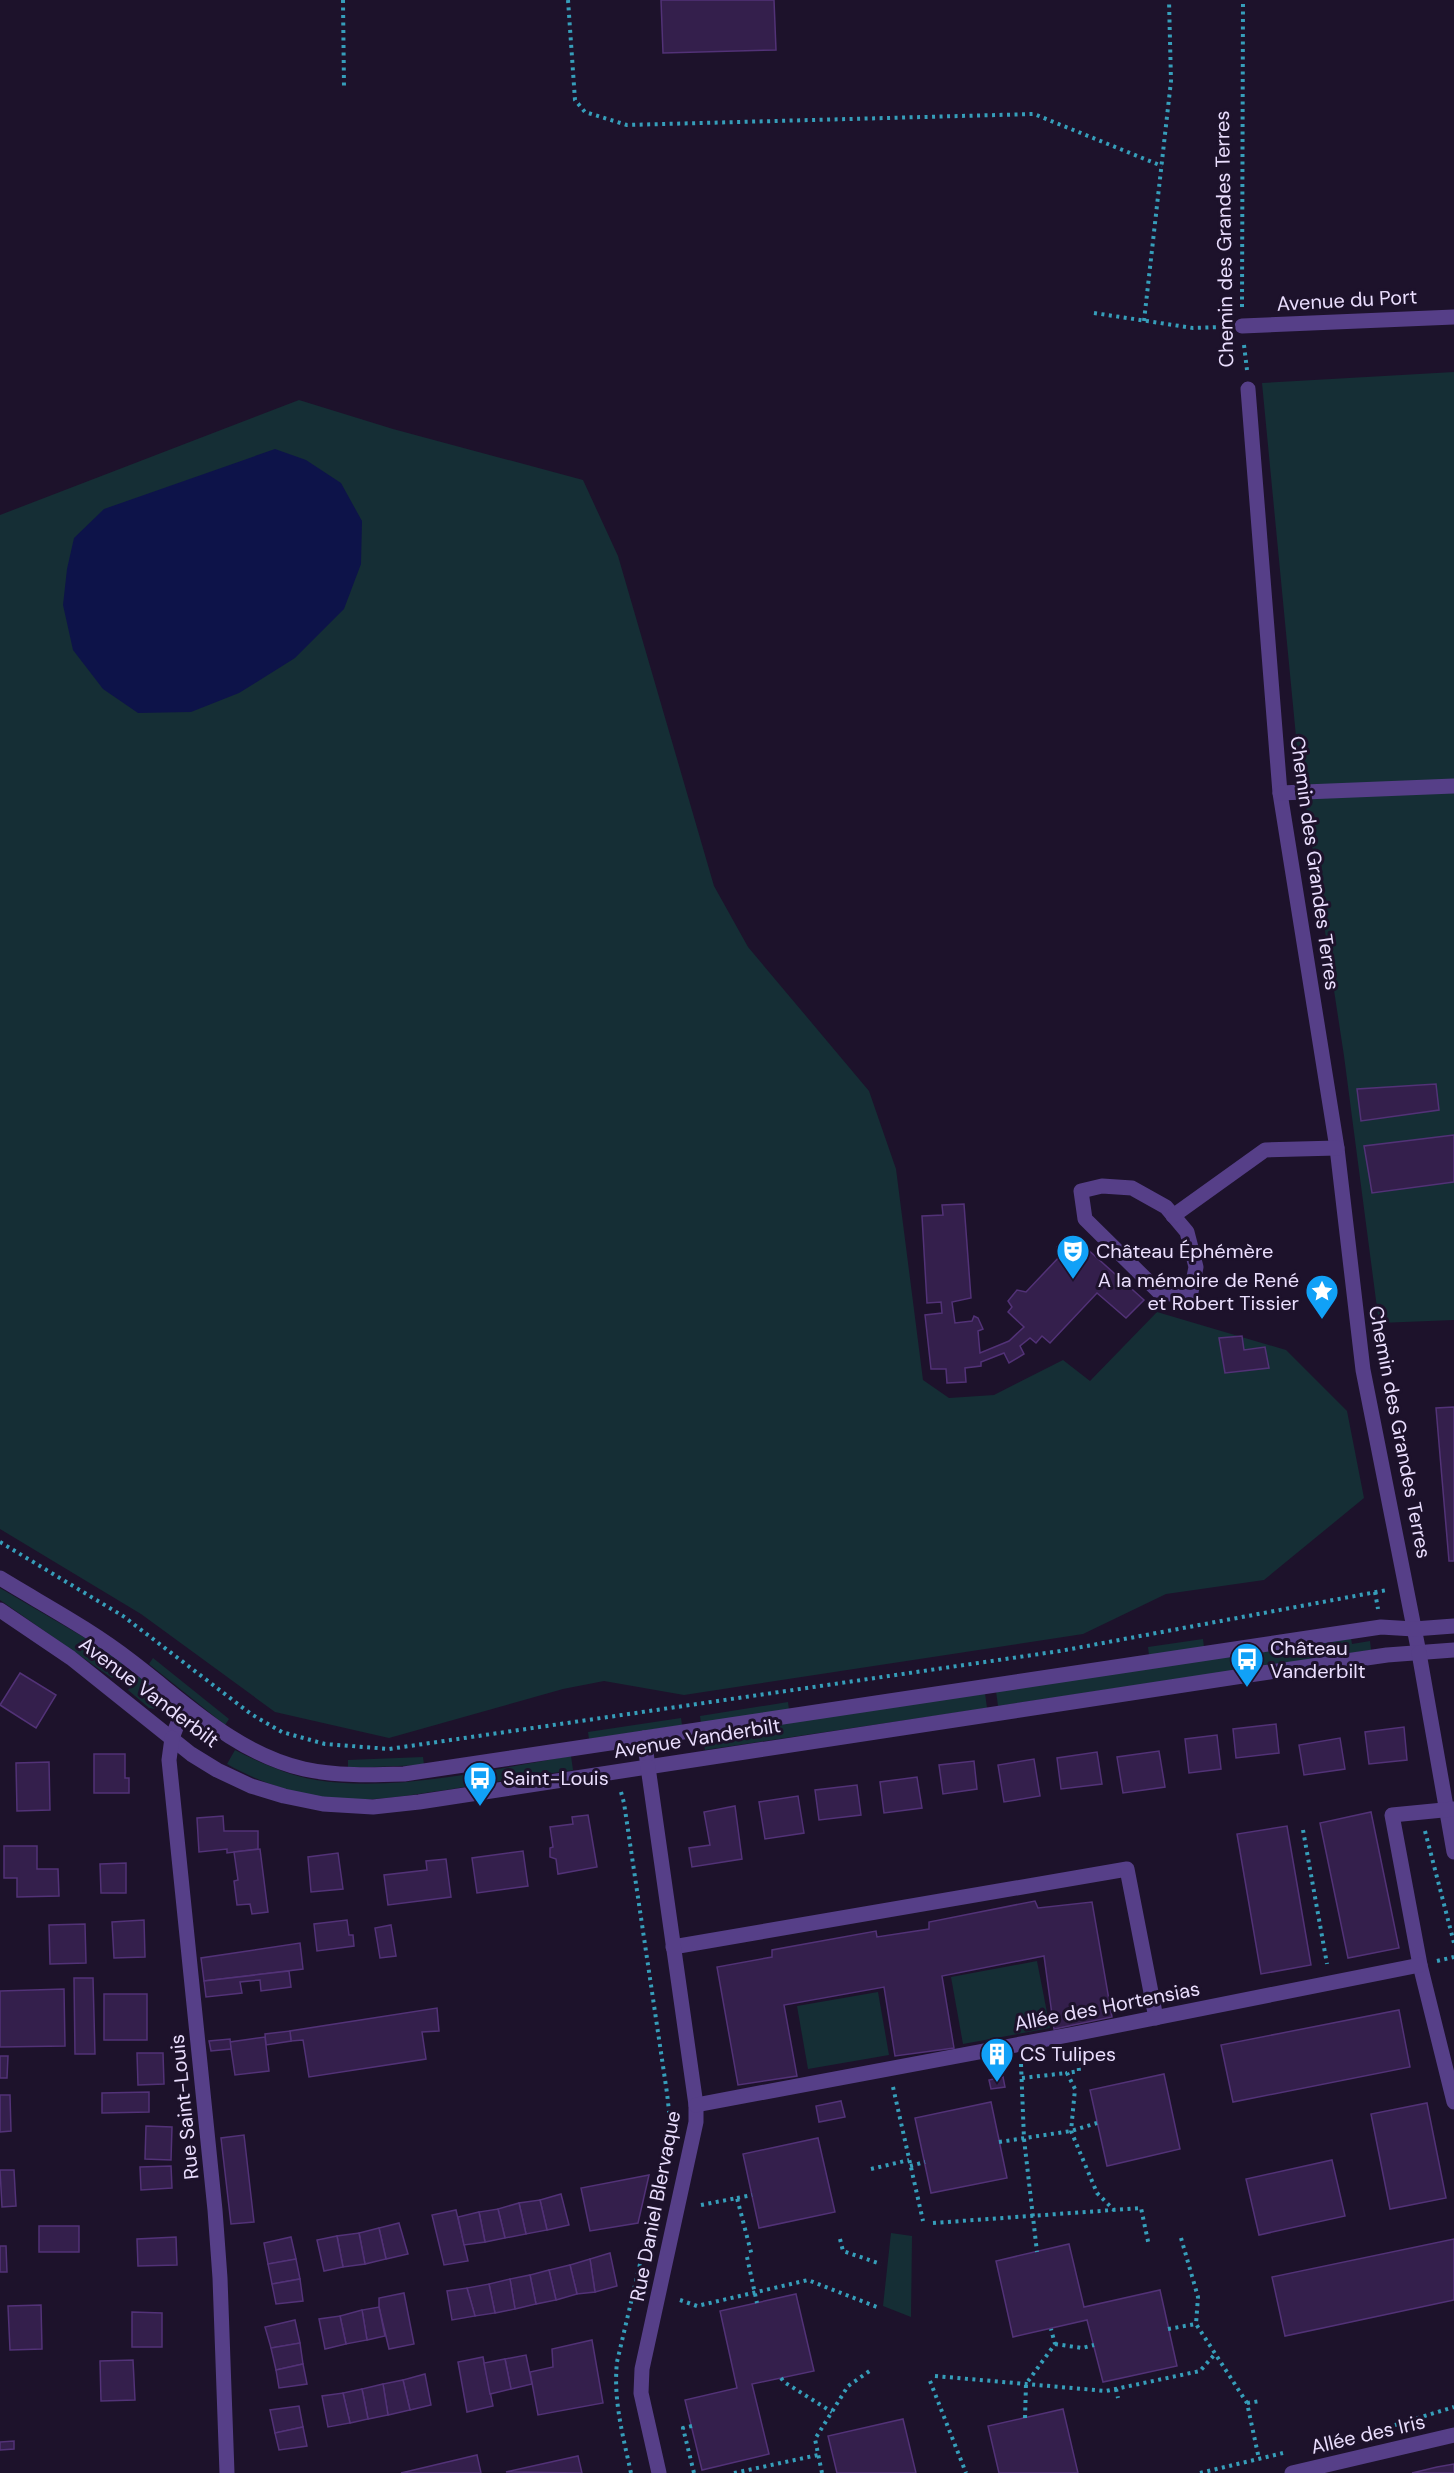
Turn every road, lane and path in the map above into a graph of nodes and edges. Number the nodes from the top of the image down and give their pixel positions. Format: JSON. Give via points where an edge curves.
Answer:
{"nodes":[{"id":1,"x":343,"y":0,"type":"edge"},
{"id":2,"x":568,"y":0,"type":"edge"},
{"id":3,"x":1169,"y":0,"type":"edge"},
{"id":4,"x":1243,"y":0,"type":"edge"},
{"id":5,"x":344,"y":88,"type":"dead end"},
{"id":6,"x":1162,"y":166,"type":"junction"},
{"id":7,"x":1094,"y":314,"type":"dead end"},
{"id":8,"x":1454,"y":317,"type":"edge"},
{"id":9,"x":1144,"y":321,"type":"junction"},
{"id":10,"x":1242,"y":326,"type":"junction"},
{"id":11,"x":1248,"y":389,"type":"joint"},
{"id":12,"x":1454,"y":786,"type":"edge"},
{"id":13,"x":1280,"y":794,"type":"junction"},
{"id":14,"x":1337,"y":1148,"type":"junction"},
{"id":15,"x":1173,"y":1215,"type":"junction"},
{"id":16,"x":0,"y":1542,"type":"edge"},
{"id":17,"x":0,"y":1578,"type":"edge"},
{"id":18,"x":1395,"y":1588,"type":"dead end"},
{"id":19,"x":0,"y":1610,"type":"edge"},
{"id":20,"x":1454,"y":1626,"type":"edge"},
{"id":21,"x":1414,"y":1629,"type":"junction"},
{"id":22,"x":1454,"y":1650,"type":"edge"},
{"id":23,"x":1419,"y":1653,"type":"junction"},
{"id":24,"x":185,"y":1705,"type":"junction"},
{"id":25,"x":172,"y":1738,"type":"junction"},
{"id":26,"x":644,"y":1738,"type":"junction"},
{"id":27,"x":648,"y":1767,"type":"junction"},
{"id":28,"x":616,"y":1787,"type":"dead end"},
{"id":29,"x":1450,"y":1809,"type":"edge"},
{"id":30,"x":1424,"y":1827,"type":"dead end"},
{"id":31,"x":1303,"y":1830,"type":"dead end"},
{"id":32,"x":1454,"y":1852,"type":"edge"},
{"id":33,"x":1454,"y":1943,"type":"edge"},
{"id":34,"x":673,"y":1947,"type":"junction"},
{"id":35,"x":1420,"y":1965,"type":"junction"},
{"id":36,"x":1330,"y":1983,"type":"junction"},
{"id":37,"x":1156,"y":2018,"type":"junction"},
{"id":38,"x":1074,"y":2034,"type":"junction"},
{"id":39,"x":1017,"y":2045,"type":"junction"},
{"id":40,"x":889,"y":2069,"type":"junction"},
{"id":41,"x":1067,"y":2073,"type":"junction"},
{"id":42,"x":1022,"y":2078,"type":"junction"},
{"id":43,"x":1454,"y":2102,"type":"edge"},
{"id":44,"x":696,"y":2105,"type":"junction"},
{"id":45,"x":1097,"y":2123,"type":"dead end"},
{"id":46,"x":1071,"y":2131,"type":"junction"},
{"id":47,"x":1024,"y":2139,"type":"junction"},
{"id":48,"x":999,"y":2142,"type":"dead end"},
{"id":49,"x":909,"y":2160,"type":"junction"},
{"id":50,"x":924,"y":2162,"type":"dead end"},
{"id":51,"x":910,"y":2166,"type":"junction"},
{"id":52,"x":870,"y":2169,"type":"dead end"},
{"id":53,"x":752,"y":2195,"type":"dead end"},
{"id":54,"x":737,"y":2198,"type":"junction"},
{"id":55,"x":701,"y":2205,"type":"dead end"},
{"id":56,"x":1115,"y":2210,"type":"junction"},
{"id":57,"x":1033,"y":2217,"type":"junction"},
{"id":58,"x":923,"y":2221,"type":"dead end"},
{"id":59,"x":933,"y":2223,"type":"dead end"},
{"id":60,"x":1181,"y":2238,"type":"dead end"},
{"id":61,"x":840,"y":2239,"type":"dead end"},
{"id":62,"x":1149,"y":2246,"type":"dead end"},
{"id":63,"x":1037,"y":2252,"type":"dead end"},
{"id":64,"x":880,"y":2265,"type":"dead end"},
{"id":65,"x":753,"y":2293,"type":"junction"},
{"id":66,"x":680,"y":2300,"type":"dead end"},
{"id":67,"x":756,"y":2303,"type":"dead end"},
{"id":68,"x":877,"y":2307,"type":"dead end"},
{"id":69,"x":1196,"y":2324,"type":"junction"},
{"id":70,"x":1051,"y":2329,"type":"dead end"},
{"id":71,"x":1168,"y":2329,"type":"dead end"},
{"id":72,"x":1055,"y":2344,"type":"junction"},
{"id":73,"x":1094,"y":2345,"type":"dead end"},
{"id":74,"x":1215,"y":2354,"type":"junction"},
{"id":75,"x":871,"y":2370,"type":"dead end"},
{"id":76,"x":935,"y":2376,"type":"dead end"},
{"id":77,"x":781,"y":2378,"type":"dead end"},
{"id":78,"x":930,"y":2381,"type":"dead end"},
{"id":79,"x":1026,"y":2384,"type":"junction"},
{"id":80,"x":1116,"y":2389,"type":"junction"},
{"id":81,"x":1118,"y":2398,"type":"dead end"},
{"id":82,"x":1260,"y":2401,"type":"dead end"},
{"id":83,"x":1247,"y":2403,"type":"junction"},
{"id":84,"x":832,"y":2412,"type":"junction"},
{"id":85,"x":1025,"y":2418,"type":"dead end"},
{"id":86,"x":692,"y":2426,"type":"dead end"},
{"id":87,"x":683,"y":2428,"type":"junction"},
{"id":88,"x":672,"y":2431,"type":"dead end"},
{"id":89,"x":1454,"y":2435,"type":"edge"},
{"id":90,"x":818,"y":2455,"type":"junction"},
{"id":91,"x":1259,"y":2459,"type":"dead end"},
{"id":92,"x":227,"y":2473,"type":"edge"},
{"id":93,"x":631,"y":2473,"type":"edge"},
{"id":94,"x":659,"y":2473,"type":"edge"},
{"id":95,"x":694,"y":2473,"type":"edge"},
{"id":96,"x":734,"y":2473,"type":"edge"},
{"id":97,"x":822,"y":2473,"type":"edge"},
{"id":98,"x":966,"y":2473,"type":"edge"},
{"id":99,"x":1292,"y":2473,"type":"edge"}],
"edges":[{"from":1,"to":5,"type":"path"},
{"from":2,"to":6,"type":"path","via":[[575,100],[585,112],[627,125],[1034,114]]},
{"from":3,"to":6,"type":"path","via":[[1171,81]]},
{"from":4,"to":10,"type":"path","name":"Chemin des Grandes Terres"},
{"from":6,"to":9,"type":"path"},
{"from":7,"to":9,"type":"path"},
{"from":8,"to":10,"type":"street","name":"Avenue du Port"},
{"from":9,"to":10,"type":"path","via":[[1193,328]]},
{"from":10,"to":11,"type":"path","name":"Chemin des Grandes Terres"},
{"from":11,"to":13,"type":"street","name":"Chemin des Grandes Terres"},
{"from":12,"to":13,"type":"street"},
{"from":13,"to":14,"type":"street","name":"Chemin des Grandes Terres"},
{"from":14,"to":15,"type":"street","via":[[1265,1150]]},
{"from":14,"to":21,"type":"street","name":"Chemin des Grandes Terres","via":[[1363,1370]]},
{"from":15,"to":15,"type":"street","via":[[1187,1232],[1196,1268],[1190,1297],[1159,1292],[1085,1219],[1081,1191],[1102,1186],[1132,1188]]},
{"from":16,"to":18,"type":"path","via":[[123,1616],[251,1714],[282,1732],[325,1744],[389,1749],[1060,1651]]},
{"from":17,"to":24,"type":"street","name":"Avenue Vanderbilt","via":[[103,1640]]},
{"from":19,"to":25,"type":"street","name":"Avenue Vanderbilt","via":[[71,1658]]},
{"from":20,"to":21,"type":"street","name":"Avenue Vanderbilt"},
{"from":21,"to":23,"type":"street","name":"Chemin des Grandes Terres"},
{"from":21,"to":26,"type":"street","name":"Avenue Vanderbilt","via":[[1381,1627]]},
{"from":22,"to":23,"type":"street","name":"Avenue Vanderbilt"},
{"from":23,"to":27,"type":"street","name":"Avenue Vanderbilt","via":[[1214,1680]]},
{"from":23,"to":29,"type":"street","name":"Chemin des Grandes Terres"},
{"from":24,"to":25,"type":"street","name":"Rue Saint-Louis"},
{"from":24,"to":26,"type":"street","name":"Avenue Vanderbilt","via":[[259,1753],[305,1769],[332,1773],[404,1773]]},
{"from":25,"to":27,"type":"street","name":"Avenue Vanderbilt","via":[[217,1770],[251,1785],[284,1796],[350,1807],[419,1802]]},
{"from":25,"to":92,"type":"street","name":"Rue Saint-Louis","via":[[169,1760],[218,2244]]},
{"from":26,"to":27,"type":"street","name":"Rue Daniel Blervaque"},
{"from":27,"to":34,"type":"street","name":"Rue Daniel Blervaque"},
{"from":28,"to":93,"type":"path","via":[[624,1803],[670,2120],[668,2145],[617,2362],[615,2389]]},
{"from":29,"to":32,"type":"street","name":"Chemin des Grandes Terres"},
{"from":29,"to":35,"type":"street","via":[[1392,1815]]},
{"from":30,"to":33,"type":"path"},
{"from":31,"to":36,"type":"path"},
{"from":34,"to":37,"type":"street","via":[[1127,1869]]},
{"from":34,"to":44,"type":"street","name":"Rue Daniel Blervaque"},
{"from":35,"to":36,"type":"street","name":"Allée des Hortensias"},
{"from":35,"to":43,"type":"street"},
{"from":36,"to":37,"type":"street","name":"Allée des Hortensias"},
{"from":37,"to":38,"type":"street","name":"Allée des Hortensias"},
{"from":38,"to":39,"type":"street","name":"Allée des Hortensias"},
{"from":38,"to":41,"type":"path","via":[[1079,2071]]},
{"from":39,"to":40,"type":"street","name":"Allée des Hortensias"},
{"from":39,"to":42,"type":"path"},
{"from":40,"to":44,"type":"street","name":"Allée des Hortensias"},
{"from":40,"to":49,"type":"path"},
{"from":41,"to":42,"type":"path"},
{"from":41,"to":46,"type":"path","via":[[1075,2089]]},
{"from":42,"to":47,"type":"path"},
{"from":44,"to":94,"type":"street","name":"Rue Daniel Blervaque","via":[[694,2133],[642,2369],[641,2393]]},
{"from":45,"to":46,"type":"path"},
{"from":46,"to":47,"type":"path"},
{"from":46,"to":56,"type":"path","via":[[1097,2193]]},
{"from":47,"to":48,"type":"path"},
{"from":47,"to":57,"type":"path"},
{"from":49,"to":51,"type":"path"},
{"from":49,"to":52,"type":"path"},
{"from":50,"to":51,"type":"path"},
{"from":51,"to":58,"type":"path"},
{"from":53,"to":54,"type":"path"},
{"from":54,"to":55,"type":"path"},
{"from":54,"to":65,"type":"path","via":[[750,2256]]},
{"from":56,"to":57,"type":"path"},
{"from":56,"to":62,"type":"path","via":[[1142,2208]]},
{"from":57,"to":59,"type":"path"},
{"from":57,"to":63,"type":"path"},
{"from":60,"to":69,"type":"path","via":[[1198,2296]]},
{"from":61,"to":64,"type":"path","via":[[843,2251]]},
{"from":65,"to":66,"type":"path","via":[[697,2306]]},
{"from":65,"to":67,"type":"path"},
{"from":65,"to":68,"type":"path","via":[[808,2280]]},
{"from":69,"to":71,"type":"path"},
{"from":69,"to":74,"type":"path"},
{"from":70,"to":72,"type":"path"},
{"from":72,"to":73,"type":"path","via":[[1082,2348]]},
{"from":72,"to":79,"type":"path"},
{"from":74,"to":80,"type":"path","via":[[1200,2371]]},
{"from":74,"to":83,"type":"path"},
{"from":75,"to":84,"type":"path","via":[[848,2386]]},
{"from":76,"to":79,"type":"path"},
{"from":77,"to":84,"type":"path"},
{"from":78,"to":98,"type":"path"},
{"from":79,"to":80,"type":"path"},
{"from":79,"to":85,"type":"path"},
{"from":80,"to":81,"type":"path"},
{"from":82,"to":83,"type":"path"},
{"from":83,"to":91,"type":"path"},
{"from":84,"to":90,"type":"path","via":[[815,2439]]},
{"from":86,"to":87,"type":"path"},
{"from":87,"to":88,"type":"path"},
{"from":87,"to":95,"type":"path"},
{"from":89,"to":99,"type":"street","name":"Allée des Iris"},
{"from":90,"to":96,"type":"path"},
{"from":90,"to":97,"type":"path"}]}
